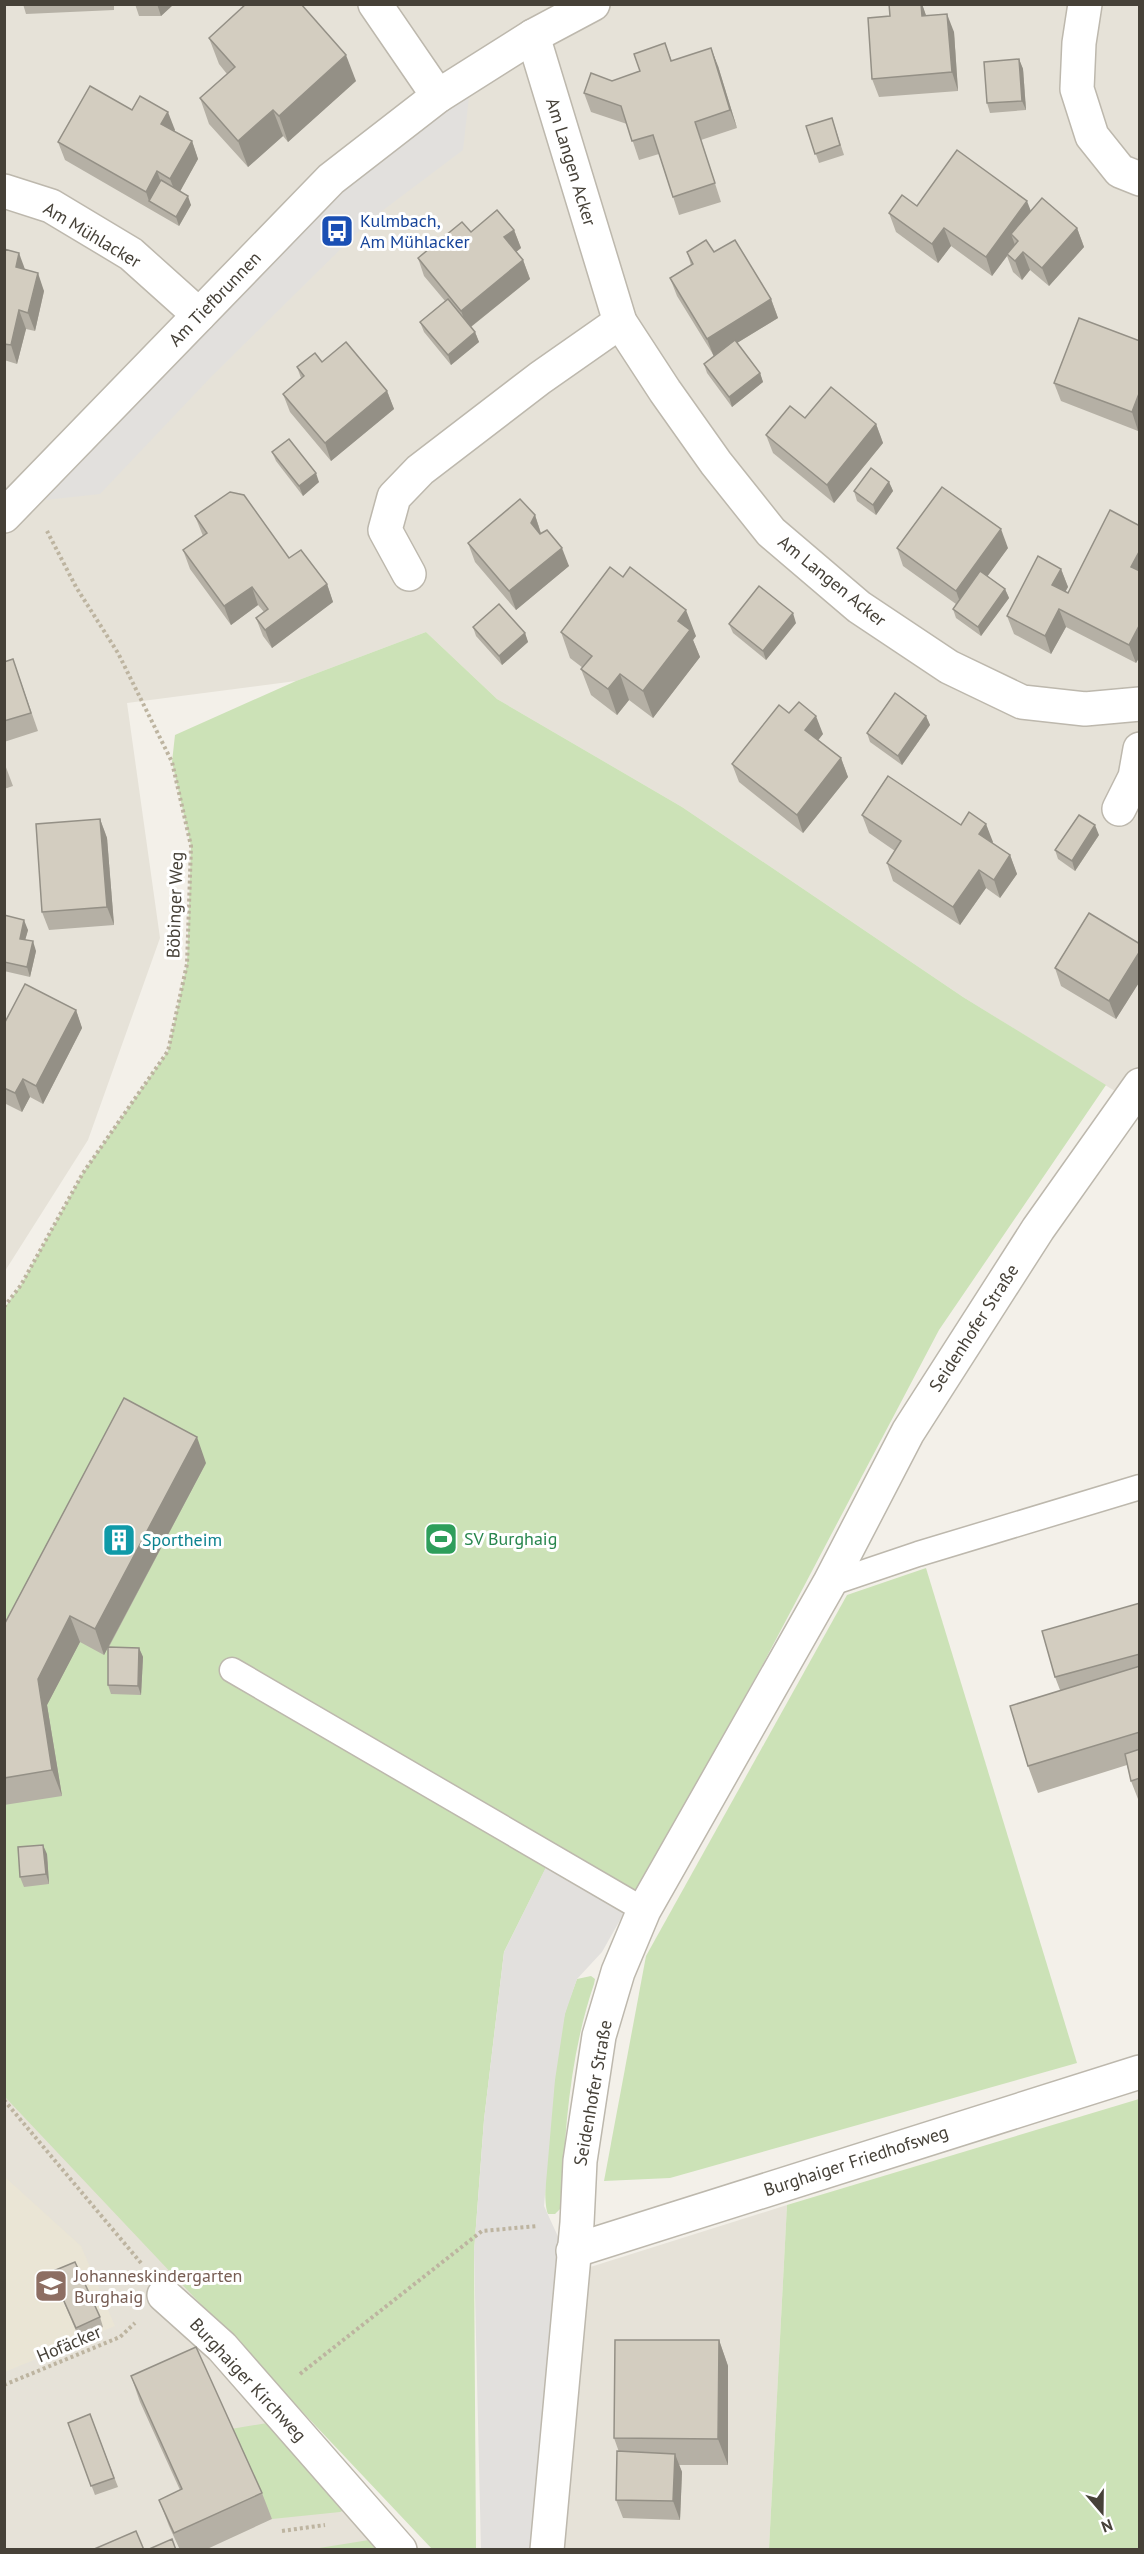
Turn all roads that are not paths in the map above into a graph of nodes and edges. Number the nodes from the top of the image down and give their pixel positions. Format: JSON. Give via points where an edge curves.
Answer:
{"nodes":[{"id":1,"x":375,"y":4,"type":"edge"},
{"id":2,"x":593,"y":4,"type":"edge"},
{"id":3,"x":1085,"y":4,"type":"edge"},
{"id":4,"x":533,"y":36,"type":"junction"},
{"id":5,"x":438,"y":96,"type":"junction"},
{"id":6,"x":1140,"y":179,"type":"edge"},
{"id":7,"x":4,"y":190,"type":"edge"},
{"id":8,"x":199,"y":315,"type":"junction"},
{"id":9,"x":620,"y":322,"type":"junction"},
{"id":10,"x":4,"y":516,"type":"edge"},
{"id":11,"x":409,"y":574,"type":"dead end"},
{"id":12,"x":1136,"y":705,"type":"edge"},
{"id":13,"x":1140,"y":738,"type":"edge"},
{"id":14,"x":1140,"y":749,"type":"edge"},
{"id":15,"x":1119,"y":809,"type":"dead end"},
{"id":16,"x":1140,"y":1085,"type":"edge"},
{"id":17,"x":1140,"y":1487,"type":"edge"},
{"id":18,"x":830,"y":1584,"type":"junction"},
{"id":19,"x":232,"y":1670,"type":"dead end"},
{"id":20,"x":644,"y":1910,"type":"junction"},
{"id":21,"x":1140,"y":2072,"type":"edge"},
{"id":22,"x":575,"y":2237,"type":"junction"},
{"id":23,"x":164,"y":2295,"type":"road end"},
{"id":24,"x":400,"y":2550,"type":"edge"},
{"id":25,"x":547,"y":2550,"type":"edge"}],
"edges":[{"from":1,"to":5,"type":"street"},
{"from":2,"to":4,"type":"street","name":"Am Tiefbrunnen"},
{"from":3,"to":6,"type":"street","via":[[1077,89],[1092,136],[1120,171]]},
{"from":4,"to":5,"type":"street","name":"Am Tiefbrunnen"},
{"from":4,"to":9,"type":"street","name":"Am Langen Acker"},
{"from":5,"to":8,"type":"street","name":"Am Tiefbrunnen","via":[[331,179]]},
{"from":7,"to":8,"type":"street","name":"Am Mühlacker","via":[[51,206],[131,254]]},
{"from":8,"to":10,"type":"street","name":"Am Tiefbrunnen"},
{"from":9,"to":11,"type":"street","via":[[466,433],[394,497],[385,530]]},
{"from":9,"to":12,"type":"street","name":"Am Langen Acker","via":[[716,463],[771,532],[859,607],[949,667],[1022,702],[1085,709]]},
{"from":12,"to":13,"type":"street","name":"Am Langen Acker"},
{"from":14,"to":15,"type":"street","via":[[1135,777]]},
{"from":16,"to":18,"type":"street","name":"Seidenhofer Straße","via":[[1038,1229],[908,1432]]},
{"from":17,"to":18,"type":"lane"},
{"from":18,"to":20,"type":"street","name":"Seidenhofer Straße"},
{"from":19,"to":20,"type":"lane"},
{"from":20,"to":22,"type":"street","name":"Seidenhofer Straße","via":[[618,1971],[599,2036],[580,2161]]},
{"from":21,"to":22,"type":"street","name":"Burghaiger Friedhofsweg"},
{"from":22,"to":25,"type":"street","name":"Seidenhofer Straße"},
{"from":23,"to":24,"type":"street","name":"Burghaiger Kirchweg","via":[[222,2347]]}]}
